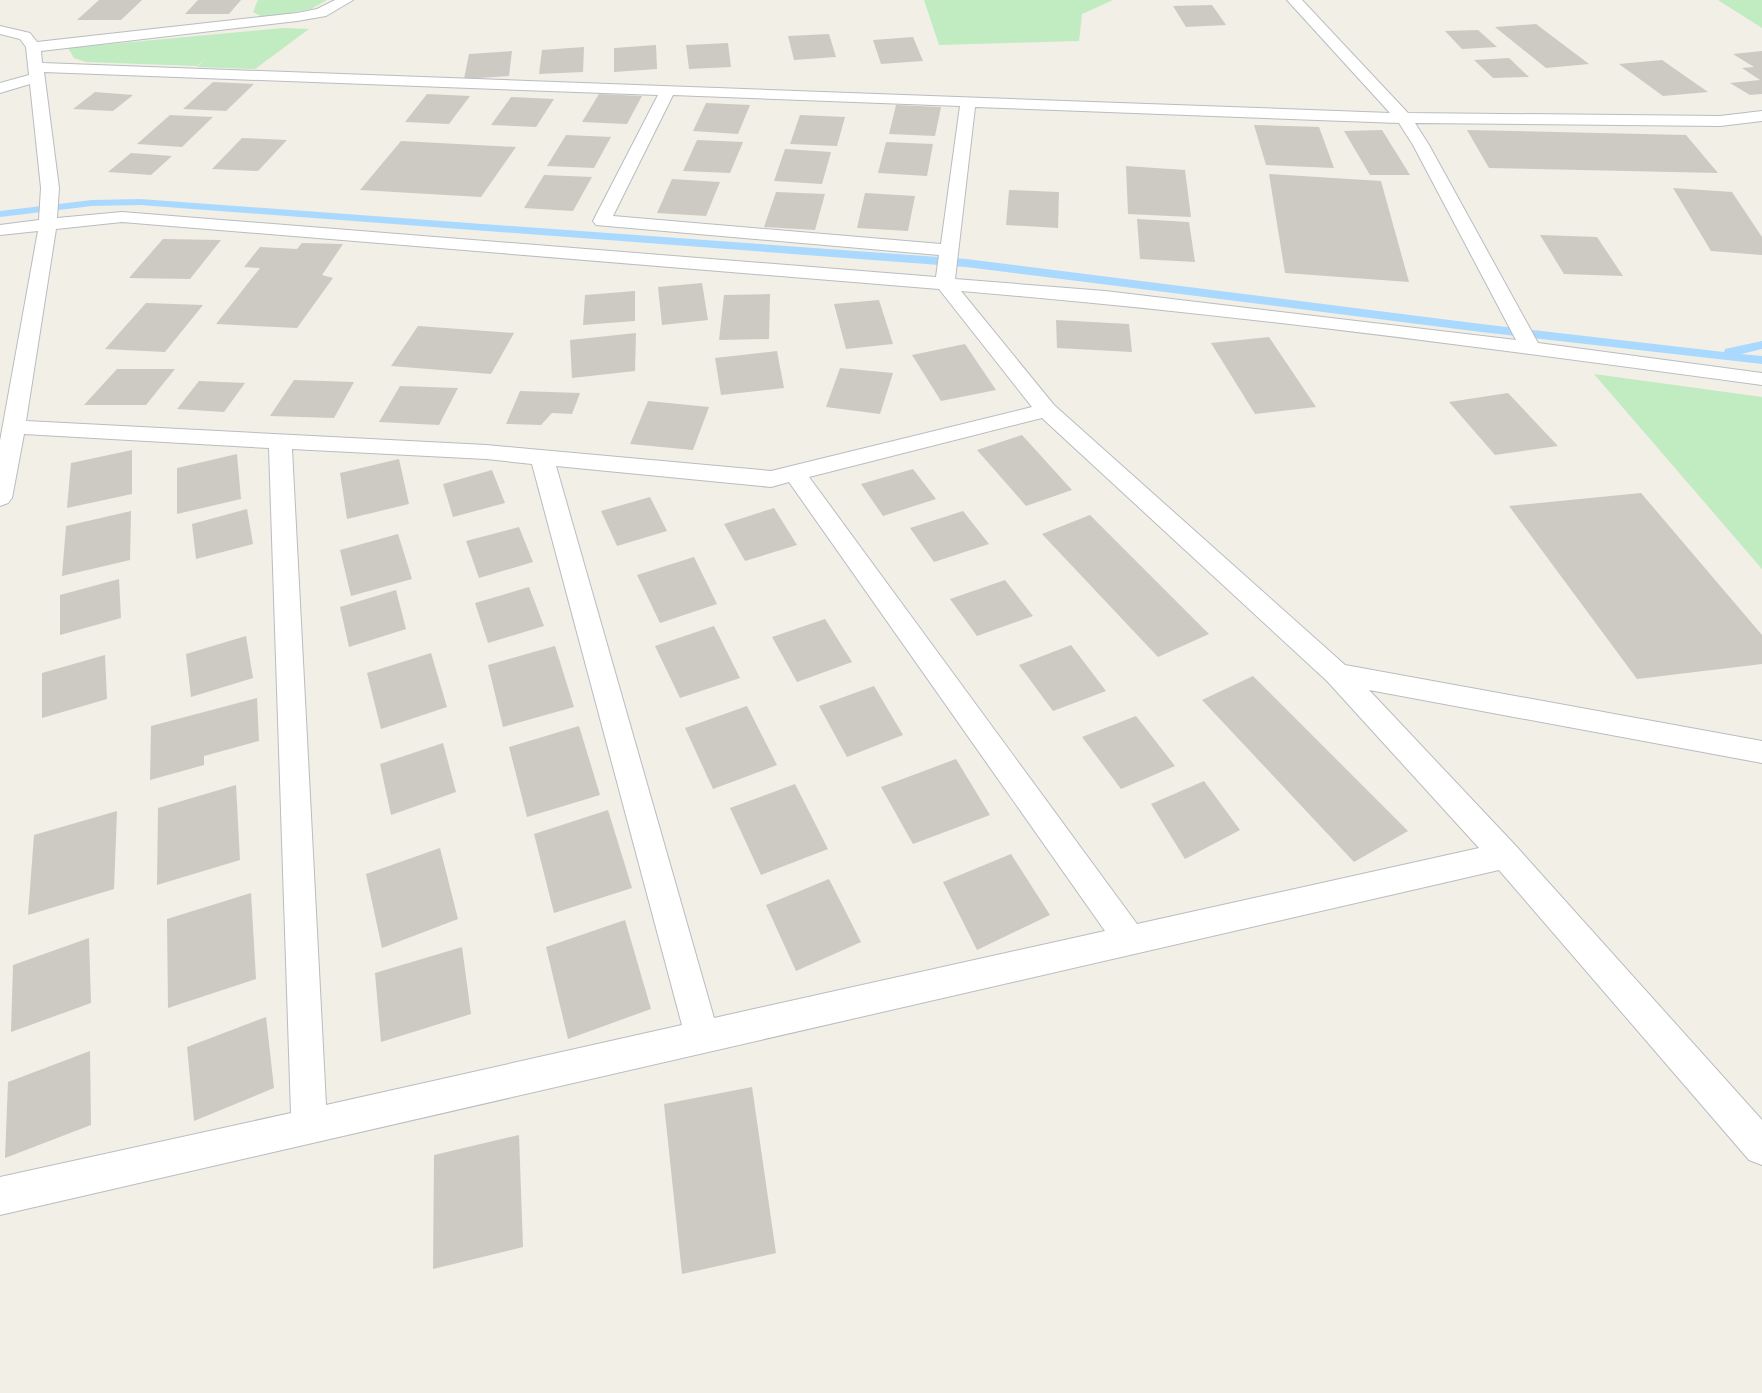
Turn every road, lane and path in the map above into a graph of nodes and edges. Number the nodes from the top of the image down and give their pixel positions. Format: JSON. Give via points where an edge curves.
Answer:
{"nodes":[{"id":1,"x":346,"y":0,"type":"edge"},
{"id":2,"x":1294,"y":0,"type":"edge"},
{"id":3,"x":0,"y":30,"type":"edge"},
{"id":4,"x":33,"y":47,"type":"junction"},
{"id":5,"x":36,"y":72,"type":"junction"},
{"id":6,"x":0,"y":88,"type":"edge"},
{"id":7,"x":668,"y":90,"type":"junction"},
{"id":8,"x":968,"y":102,"type":"junction"},
{"id":9,"x":1762,"y":116,"type":"edge"},
{"id":10,"x":1404,"y":118,"type":"junction"},
{"id":11,"x":48,"y":225,"type":"junction"},
{"id":12,"x":0,"y":230,"type":"edge"},
{"id":13,"x":949,"y":250,"type":"junction"},
{"id":14,"x":944,"y":284,"type":"junction"},
{"id":15,"x":1531,"y":348,"type":"junction"},
{"id":16,"x":1762,"y":379,"type":"edge"},
{"id":17,"x":1046,"y":410,"type":"junction"},
{"id":18,"x":14,"y":427,"type":"junction"},
{"id":19,"x":280,"y":441,"type":"junction"},
{"id":20,"x":542,"y":457,"type":"junction"},
{"id":21,"x":794,"y":474,"type":"junction"},
{"id":22,"x":0,"y":498,"type":"edge"},
{"id":23,"x":1337,"y":674,"type":"junction"},
{"id":24,"x":1762,"y":752,"type":"edge"},
{"id":25,"x":1505,"y":855,"type":"junction"},
{"id":26,"x":1130,"y":940,"type":"junction"},
{"id":27,"x":702,"y":1037,"type":"junction"},
{"id":28,"x":309,"y":1126,"type":"junction"},
{"id":29,"x":1762,"y":1147,"type":"edge"},
{"id":30,"x":0,"y":1196,"type":"edge"}],
"edges":[{"from":1,"to":4,"type":"street","via":[[321,13],[297,17]]},
{"from":2,"to":10,"type":"street"},
{"from":3,"to":4,"type":"street","via":[[25,36]]},
{"from":4,"to":5,"type":"street"},
{"from":5,"to":6,"type":"street"},
{"from":5,"to":7,"type":"street"},
{"from":5,"to":11,"type":"street","via":[[50,188]]},
{"from":7,"to":8,"type":"street"},
{"from":7,"to":13,"type":"street","via":[[602,221]]},
{"from":8,"to":10,"type":"street"},
{"from":8,"to":13,"type":"street"},
{"from":9,"to":10,"type":"street","via":[[1720,121]]},
{"from":10,"to":15,"type":"street"},
{"from":11,"to":12,"type":"street"},
{"from":11,"to":14,"type":"street","via":[[122,217]]},
{"from":11,"to":18,"type":"street"},
{"from":13,"to":14,"type":"street"},
{"from":14,"to":15,"type":"street","via":[[1105,297]]},
{"from":14,"to":17,"type":"street"},
{"from":15,"to":16,"type":"street"},
{"from":17,"to":21,"type":"street"},
{"from":17,"to":23,"type":"street"},
{"from":18,"to":19,"type":"street"},
{"from":18,"to":22,"type":"street"},
{"from":19,"to":20,"type":"street"},
{"from":19,"to":28,"type":"street"},
{"from":20,"to":21,"type":"street","via":[[771,479]]},
{"from":20,"to":27,"type":"street"},
{"from":21,"to":26,"type":"street"},
{"from":23,"to":24,"type":"street"},
{"from":23,"to":25,"type":"street"},
{"from":25,"to":26,"type":"street"},
{"from":25,"to":29,"type":"street"},
{"from":26,"to":27,"type":"street"},
{"from":27,"to":28,"type":"street"},
{"from":28,"to":30,"type":"street"}]}
